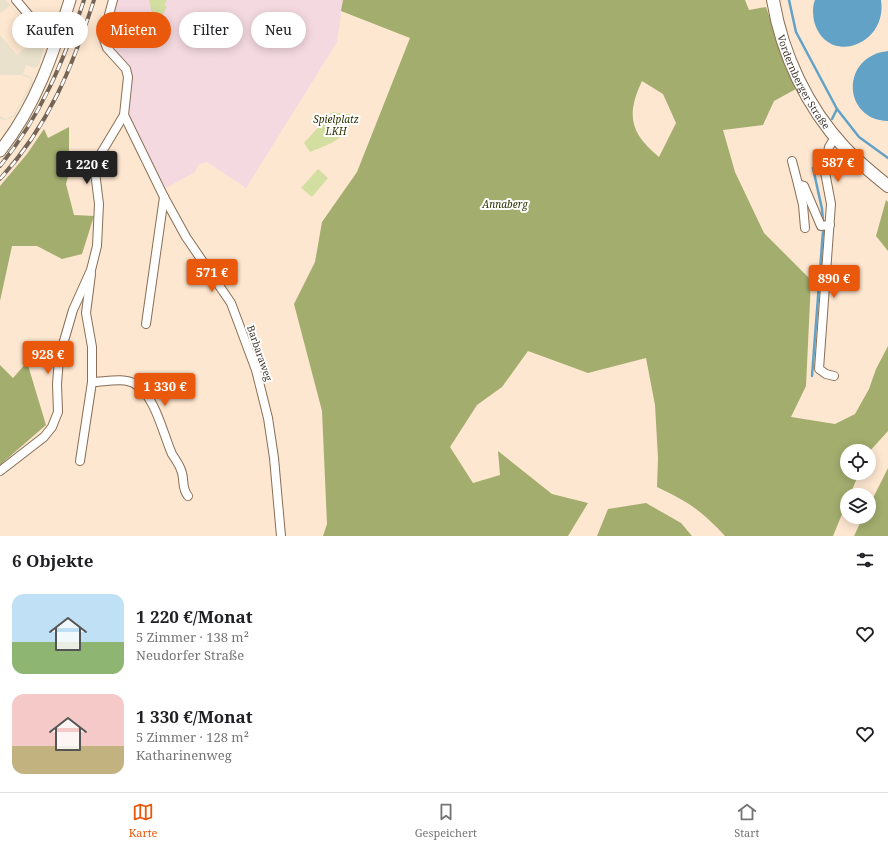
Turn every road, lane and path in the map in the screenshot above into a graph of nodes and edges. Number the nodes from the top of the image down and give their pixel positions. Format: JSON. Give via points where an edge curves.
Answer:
{"nodes":[{"id":1,"x":16,"y":0,"type":"edge"},
{"id":2,"x":70,"y":0,"type":"edge"},
{"id":3,"x":113,"y":0,"type":"edge"},
{"id":4,"x":773,"y":0,"type":"edge"},
{"id":5,"x":26,"y":12,"type":"edge"},
{"id":6,"x":66,"y":12,"type":"edge"},
{"id":7,"x":54,"y":48,"type":"edge"},
{"id":8,"x":124,"y":115,"type":"junction"},
{"id":9,"x":835,"y":137,"type":"junction"},
{"id":10,"x":0,"y":151,"type":"edge"},
{"id":11,"x":792,"y":161,"type":"dead end"},
{"id":12,"x":798,"y":184,"type":"junction"},
{"id":13,"x":888,"y":186,"type":"edge"},
{"id":14,"x":164,"y":197,"type":"junction"},
{"id":15,"x":826,"y":226,"type":"junction"},
{"id":16,"x":805,"y":228,"type":"dead end"},
{"id":17,"x":91,"y":270,"type":"junction"},
{"id":18,"x":146,"y":324,"type":"dead end"},
{"id":19,"x":834,"y":376,"type":"dead end"},
{"id":20,"x":92,"y":382,"type":"junction"},
{"id":21,"x":80,"y":461,"type":"dead end"},
{"id":22,"x":0,"y":471,"type":"edge"},
{"id":23,"x":188,"y":496,"type":"dead end"},
{"id":24,"x":281,"y":536,"type":"edge"}],
"edges":[{"from":1,"to":5,"type":"street"},
{"from":2,"to":6,"type":"main road"},
{"from":3,"to":8,"type":"street","via":[[103,37],[107,48],[126,69],[128,76]]},
{"from":4,"to":9,"type":"main road","name":"Vordernberger Straße","via":[[780,32],[791,63],[808,97]]},
{"from":7,"to":10,"type":"main road","via":[[28,111]]},
{"from":8,"to":14,"type":"street","name":"Barbaraweg"},
{"from":8,"to":17,"type":"street","via":[[97,160],[97,246]]},
{"from":9,"to":13,"type":"main road","name":"Vordernberger Straße"},
{"from":9,"to":15,"type":"street","via":[[829,147],[826,162],[825,172],[831,204]]},
{"from":11,"to":12,"type":"street"},
{"from":12,"to":15,"type":"street","via":[[804,186]]},
{"from":12,"to":16,"type":"street"},
{"from":14,"to":18,"type":"street"},
{"from":14,"to":24,"type":"street","name":"Barbaraweg","via":[[186,237],[231,303],[256,370],[268,418]]},
{"from":15,"to":19,"type":"street","via":[[819,368]]},
{"from":17,"to":20,"type":"street","via":[[86,313],[92,347]]},
{"from":17,"to":22,"type":"street","via":[[73,310],[59,358],[58,412],[52,427],[44,437]]},
{"from":20,"to":21,"type":"street"},
{"from":20,"to":23,"type":"street","via":[[125,381],[134,383],[142,389],[158,414],[182,472],[184,492]]}]}
